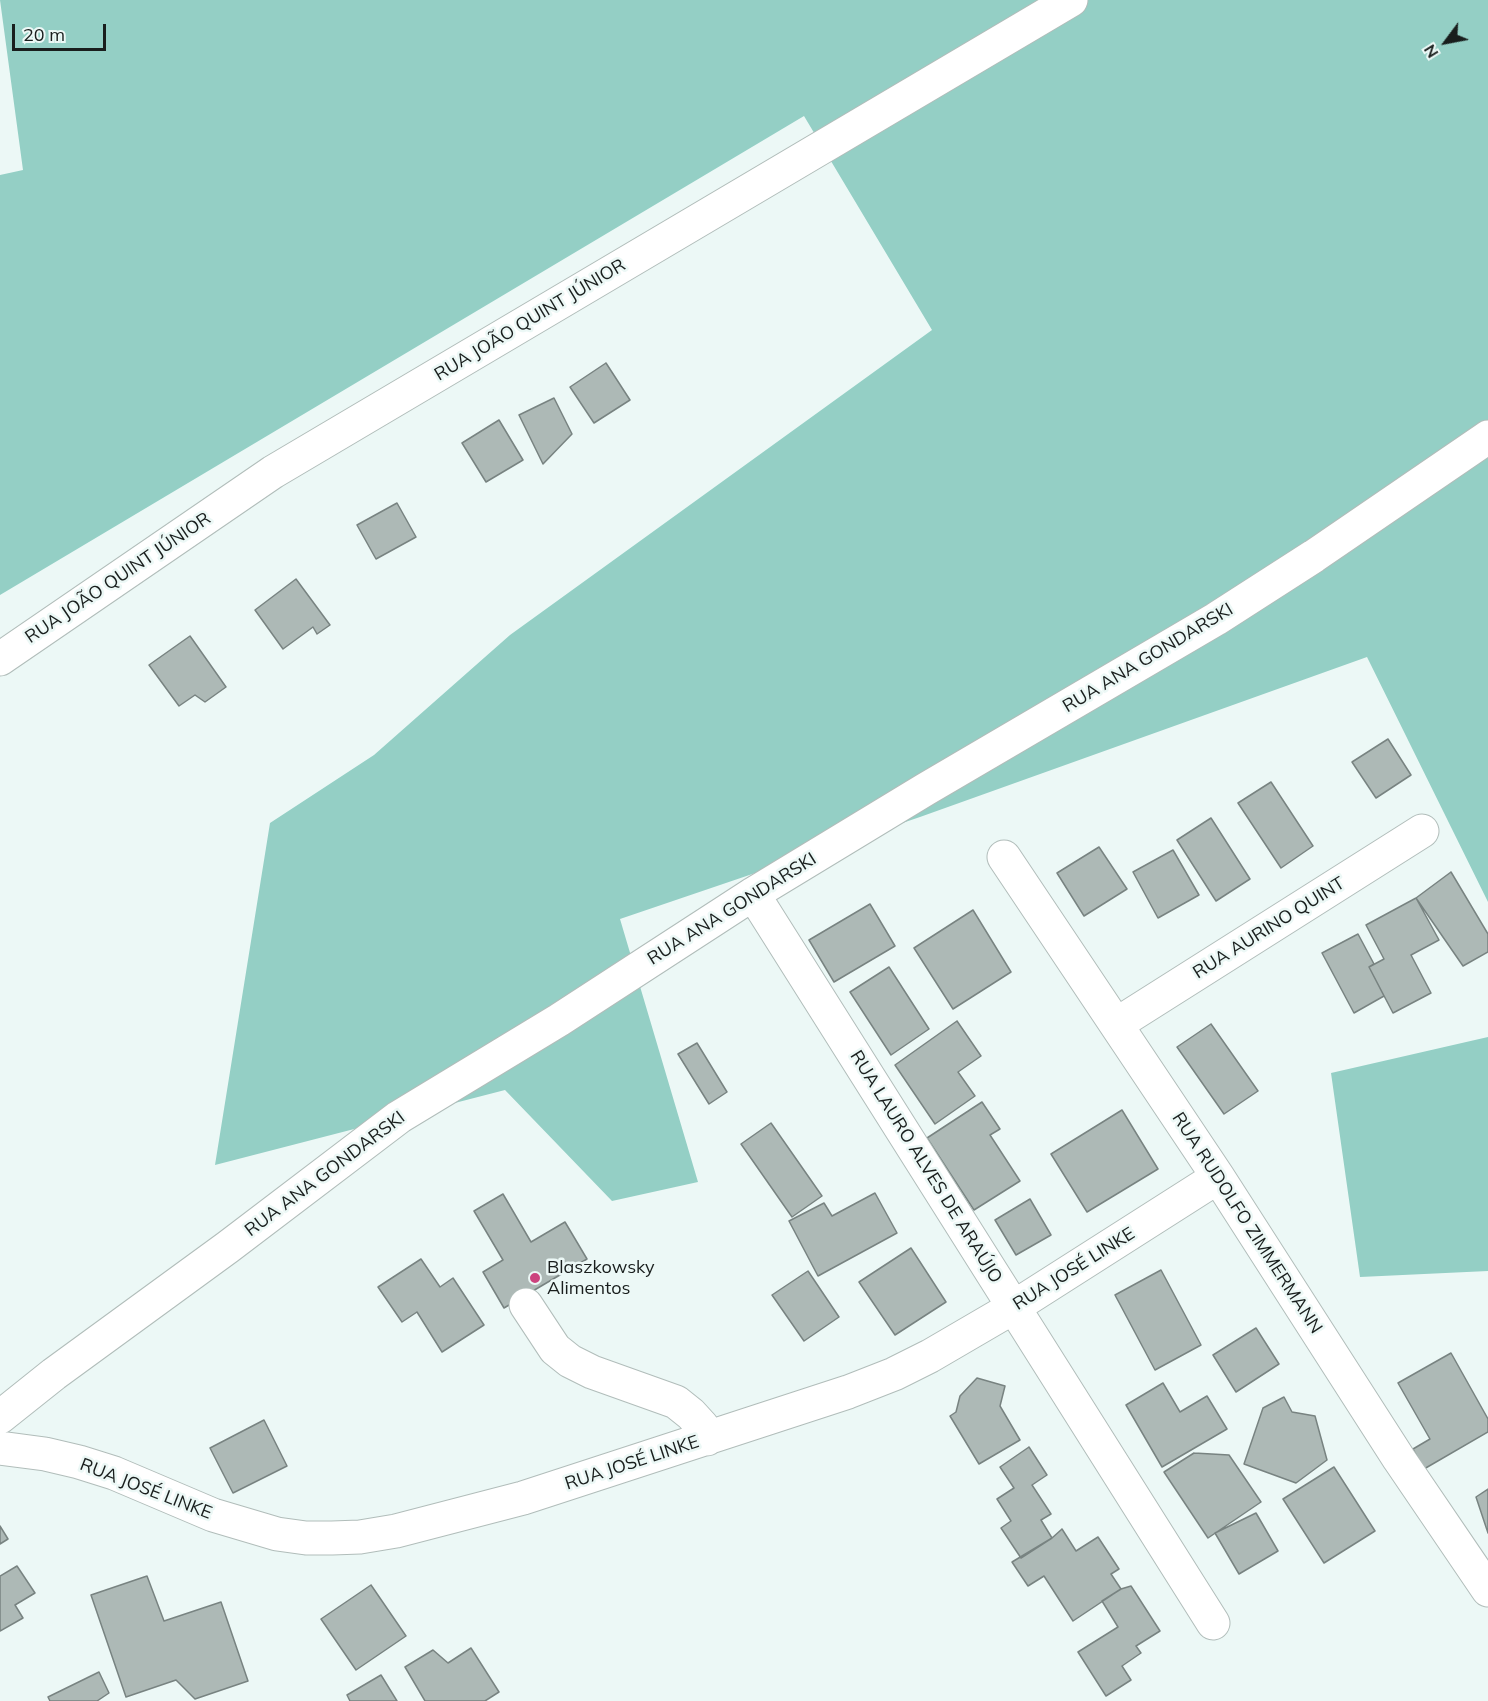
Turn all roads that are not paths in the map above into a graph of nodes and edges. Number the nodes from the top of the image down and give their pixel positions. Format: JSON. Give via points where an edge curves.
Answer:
{"nodes":[{"id":1,"x":1071,"y":0,"type":"edge"},
{"id":2,"x":1488,"y":437,"type":"edge"},
{"id":3,"x":0,"y":659,"type":"edge"},
{"id":4,"x":1422,"y":831,"type":"dead end"},
{"id":5,"x":1004,"y":857,"type":"dead end"},
{"id":6,"x":753,"y":894,"type":"junction"},
{"id":7,"x":1117,"y":1024,"type":"junction"},
{"id":8,"x":1218,"y":1177,"type":"junction"},
{"id":9,"x":526,"y":1305,"type":"dead end"},
{"id":10,"x":1014,"y":1308,"type":"junction"},
{"id":11,"x":0,"y":1417,"type":"edge"},
{"id":12,"x":707,"y":1439,"type":"junction"},
{"id":13,"x":0,"y":1448,"type":"edge"},
{"id":14,"x":1488,"y":1590,"type":"edge"},
{"id":15,"x":1213,"y":1623,"type":"dead end"}],
"edges":[{"from":1,"to":3,"type":"street","name":"RUA JOÃO QUINT JÚNIOR","via":[[273,472]]},
{"from":2,"to":6,"type":"street","name":"RUA ANA GONDARSKI","via":[[1216,619]]},
{"from":4,"to":7,"type":"street","name":"RUA AURINO QUINT"},
{"from":5,"to":7,"type":"street","name":"RUA RUDOLFO ZIMMERMANN"},
{"from":6,"to":10,"type":"street","name":"RUA LAURO ALVES DE ARAÚJO"},
{"from":6,"to":11,"type":"street","name":"RUA ANA GONDARSKI","via":[[559,1020],[399,1117]]},
{"from":7,"to":8,"type":"street","name":"RUA RUDOLFO ZIMMERMANN"},
{"from":8,"to":10,"type":"street","name":"RUA JOSÉ LINKE"},
{"from":8,"to":14,"type":"street","name":"RUA RUDOLFO ZIMMERMANN"},
{"from":9,"to":12,"type":"street","via":[[555,1349],[570,1361],[676,1402],[702,1426]]},
{"from":10,"to":12,"type":"street","name":"RUA JOSÉ LINKE","via":[[894,1374]]},
{"from":10,"to":15,"type":"street","name":"RUA LAURO ALVES DE ARAÚJO"},
{"from":12,"to":13,"type":"street","name":"RUA JOSÉ LINKE","via":[[448,1519],[378,1534],[332,1538],[277,1534],[247,1526],[114,1473],[45,1454]]}]}
